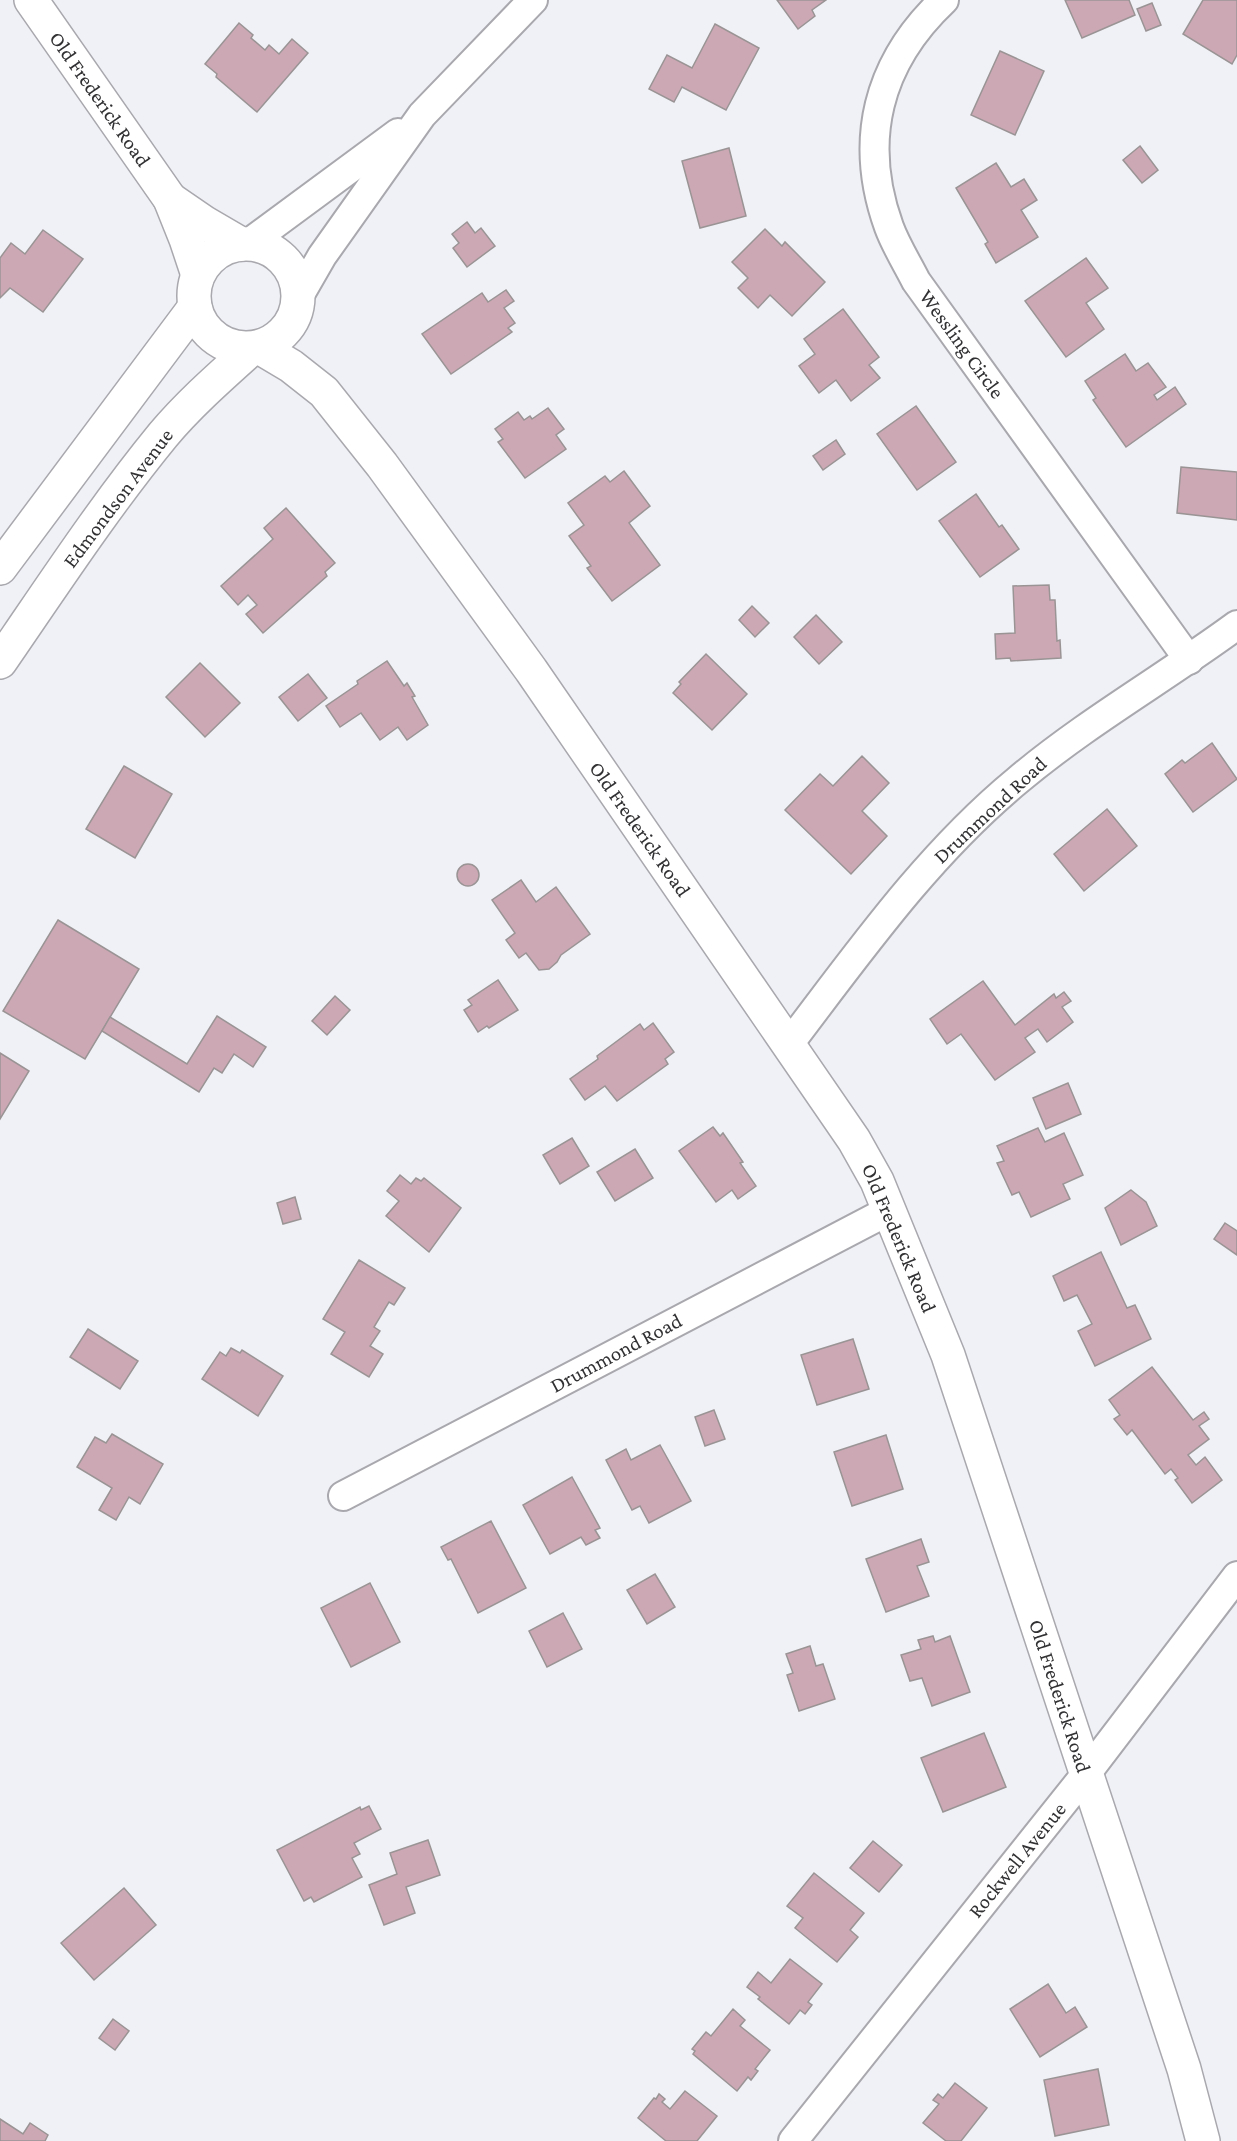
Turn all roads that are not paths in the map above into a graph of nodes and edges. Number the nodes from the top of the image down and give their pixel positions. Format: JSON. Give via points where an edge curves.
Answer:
{"nodes":[{"id":1,"x":31,"y":0,"type":"edge"},
{"id":2,"x":533,"y":0,"type":"edge"},
{"id":3,"x":944,"y":0,"type":"edge"},
{"id":4,"x":422,"y":116,"type":"junction"},
{"id":5,"x":170,"y":199,"type":"junction"},
{"id":6,"x":245,"y":243,"type":"junction"},
{"id":7,"x":198,"y":275,"type":"junction"},
{"id":8,"x":298,"y":303,"type":"junction"},
{"id":9,"x":195,"y":307,"type":"junction"},
{"id":10,"x":255,"y":348,"type":"junction"},
{"id":11,"x":324,"y":392,"type":"junction"},
{"id":12,"x":0,"y":568,"type":"edge"},
{"id":13,"x":1237,"y":625,"type":"edge"},
{"id":14,"x":1189,"y":660,"type":"junction"},
{"id":15,"x":0,"y":662,"type":"edge"},
{"id":16,"x":789,"y":1044,"type":"junction"},
{"id":17,"x":890,"y":1210,"type":"junction"},
{"id":18,"x":343,"y":1496,"type":"dead end"},
{"id":19,"x":1237,"y":1576,"type":"edge"},
{"id":20,"x":1086,"y":1774,"type":"junction"},
{"id":21,"x":793,"y":2141,"type":"edge"},
{"id":22,"x":1203,"y":2141,"type":"edge"}],
"edges":[{"from":1,"to":5,"type":"street","name":"Old Frederick Road"},
{"from":2,"to":4,"type":"street"},
{"from":3,"to":14,"type":"street","name":"Wessling Circle","via":[[900,52],[881,97],[873,141],[876,182],[890,229],[916,281]]},
{"from":4,"to":6,"type":"street"},
{"from":4,"to":8,"type":"street","via":[[322,256]]},
{"from":5,"to":6,"type":"street","name":"Old Frederick Road"},
{"from":5,"to":7,"type":"street","name":"Old Frederick Road"},
{"from":6,"to":7,"type":"street","via":[[224,249],[208,260]]},
{"from":6,"to":8,"type":"street","via":[[268,248],[284,260],[295,276]]},
{"from":7,"to":9,"type":"street"},
{"from":8,"to":10,"type":"street","via":[[289,327],[276,340]]},
{"from":8,"to":11,"type":"street","name":"Old Frederick Road","via":[[308,352]]},
{"from":9,"to":10,"type":"street","via":[[202,325],[215,339],[232,347]]},
{"from":9,"to":12,"type":"street"},
{"from":10,"to":11,"type":"street","name":"Old Frederick Road","via":[[291,366]]},
{"from":10,"to":15,"type":"street","name":"Edmondson Avenue","via":[[214,381],[165,433],[114,497]]},
{"from":11,"to":16,"type":"street","name":"Old Frederick Road","via":[[531,670]]},
{"from":13,"to":14,"type":"street","name":"Drummond Road"},
{"from":14,"to":16,"type":"street","name":"Drummond Road","via":[[1069,739],[957,836]]},
{"from":16,"to":17,"type":"street","name":"Old Frederick Road","via":[[854,1140]]},
{"from":17,"to":18,"type":"street","name":"Drummond Road"},
{"from":17,"to":20,"type":"street","name":"Old Frederick Road","via":[[948,1355]]},
{"from":19,"to":20,"type":"street","name":"Rockwell Avenue"},
{"from":20,"to":21,"type":"street","name":"Rockwell Avenue"},
{"from":20,"to":22,"type":"street","name":"Old Frederick Road","via":[[1184,2069]]}]}
